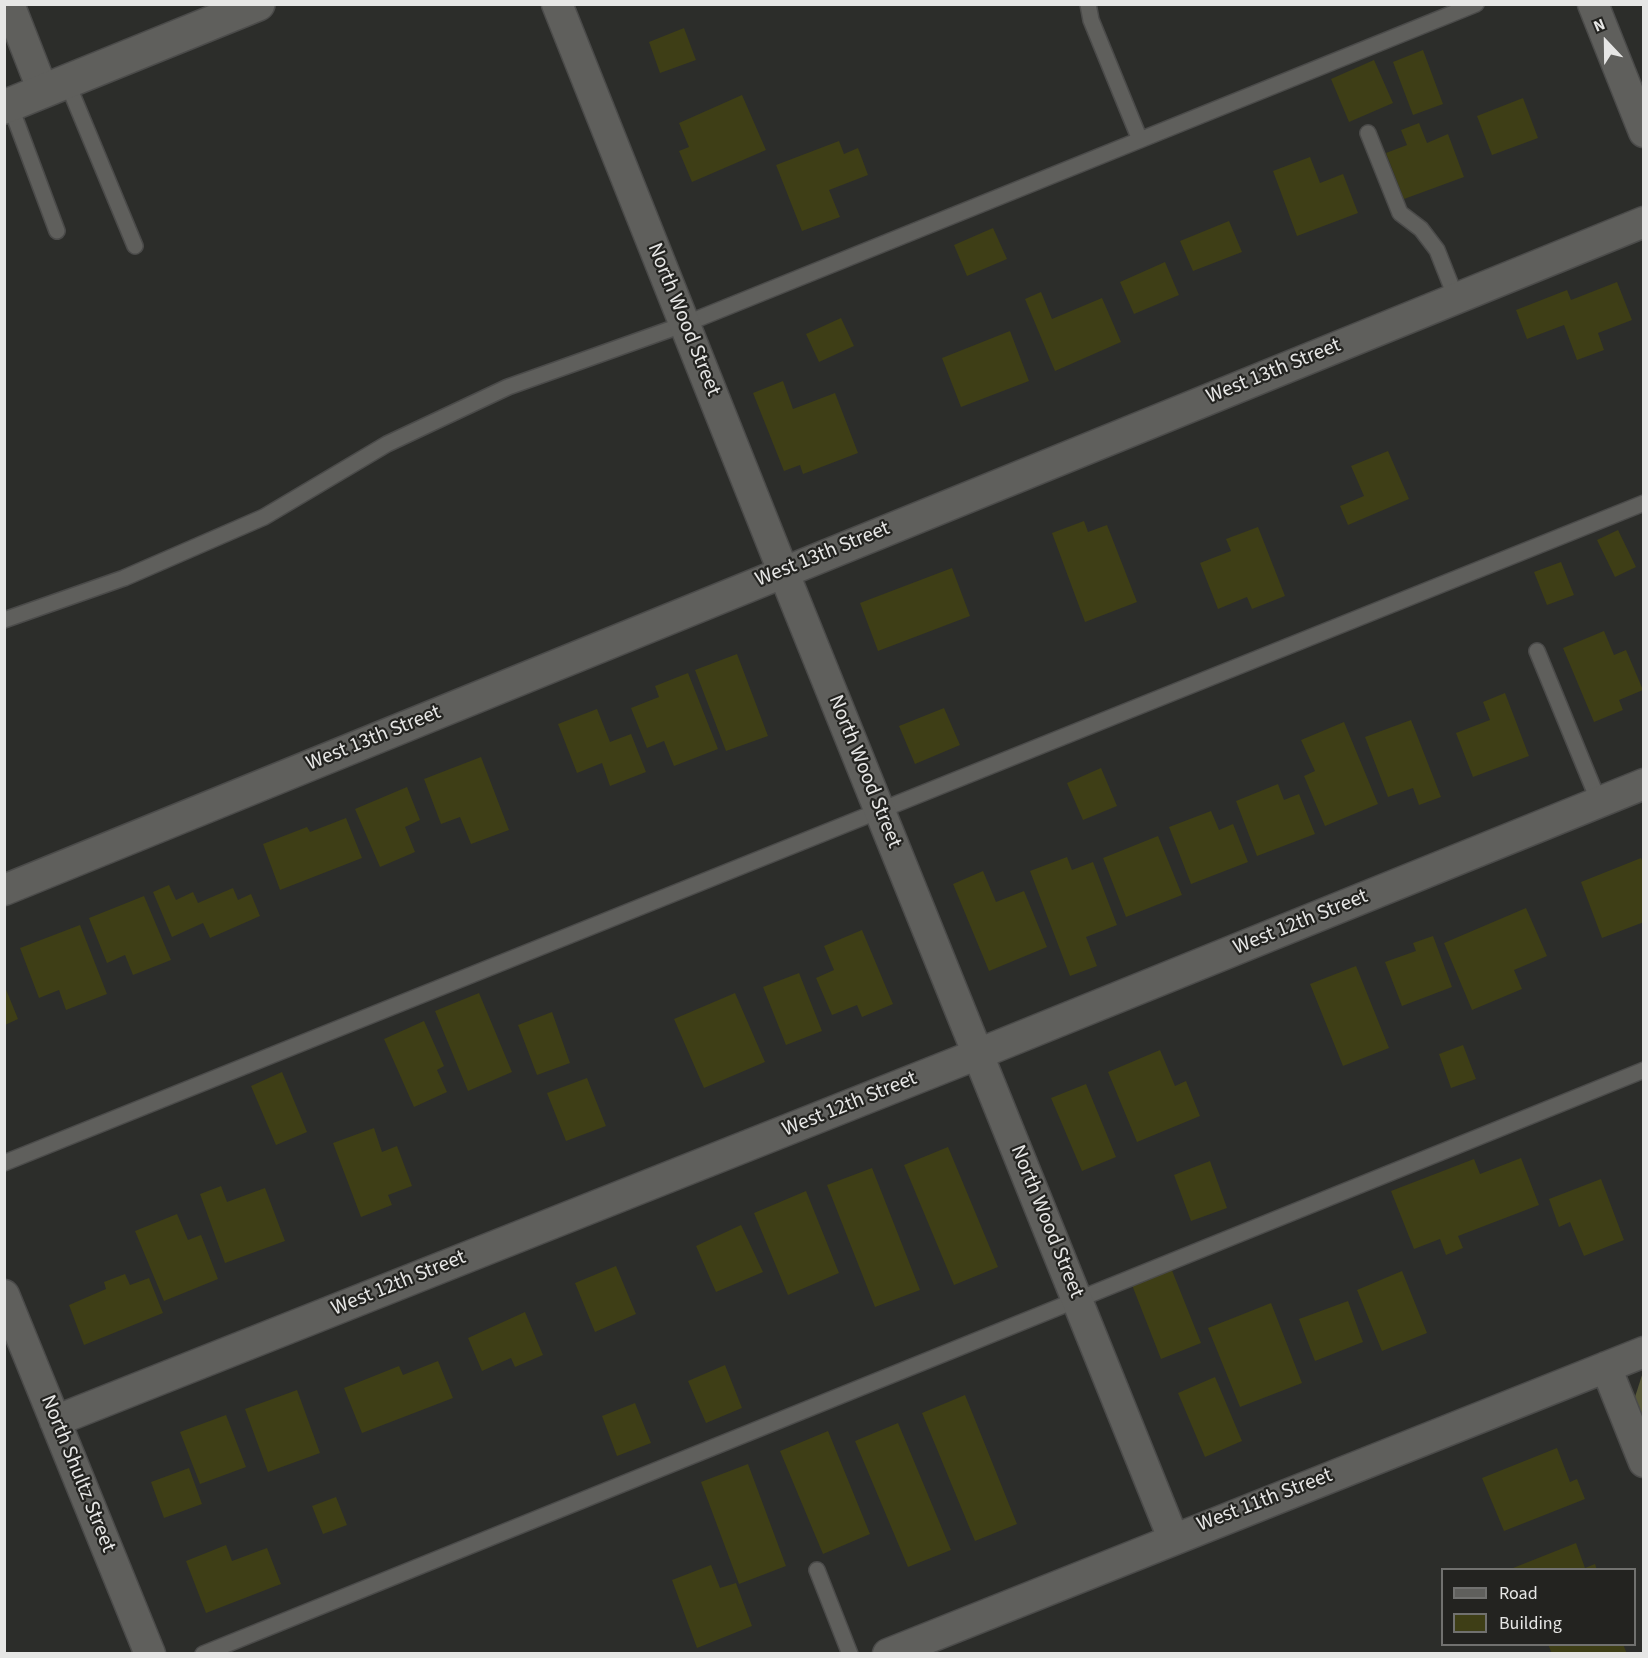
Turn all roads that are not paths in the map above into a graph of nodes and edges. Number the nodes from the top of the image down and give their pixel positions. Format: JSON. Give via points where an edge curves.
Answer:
{"nodes":[{"id":1,"x":9,"y":4,"type":"edge"},
{"id":2,"x":258,"y":4,"type":"edge"},
{"id":3,"x":557,"y":4,"type":"edge"},
{"id":4,"x":1088,"y":4,"type":"edge"},
{"id":5,"x":1476,"y":4,"type":"edge"},
{"id":6,"x":1593,"y":4,"type":"edge"},
{"id":7,"x":55,"y":86,"type":"junction"},
{"id":8,"x":7,"y":106,"type":"edge"},
{"id":9,"x":1644,"y":132,"type":"edge"},
{"id":10,"x":1368,"y":133,"type":"dead end"},
{"id":11,"x":1140,"y":140,"type":"junction"},
{"id":12,"x":1644,"y":222,"type":"edge"},
{"id":13,"x":57,"y":231,"type":"dead end"},
{"id":14,"x":135,"y":246,"type":"dead end"},
{"id":15,"x":1456,"y":298,"type":"junction"},
{"id":16,"x":685,"y":324,"type":"junction"},
{"id":17,"x":1644,"y":503,"type":"edge"},
{"id":18,"x":783,"y":571,"type":"junction"},
{"id":19,"x":4,"y":621,"type":"edge"},
{"id":20,"x":1537,"y":651,"type":"dead end"},
{"id":21,"x":1644,"y":784,"type":"edge"},
{"id":22,"x":1599,"y":802,"type":"junction"},
{"id":23,"x":879,"y":811,"type":"junction"},
{"id":24,"x":4,"y":890,"type":"edge"},
{"id":25,"x":978,"y":1054,"type":"junction"},
{"id":26,"x":1644,"y":1070,"type":"edge"},
{"id":27,"x":4,"y":1163,"type":"edge"},
{"id":28,"x":4,"y":1295,"type":"edge"},
{"id":29,"x":1077,"y":1300,"type":"junction"},
{"id":30,"x":1644,"y":1352,"type":"edge"},
{"id":31,"x":1606,"y":1367,"type":"junction"},
{"id":32,"x":55,"y":1421,"type":"junction"},
{"id":33,"x":1644,"y":1462,"type":"edge"},
{"id":34,"x":1173,"y":1538,"type":"junction"},
{"id":35,"x":818,"y":1570,"type":"dead end"},
{"id":36,"x":150,"y":1653,"type":"edge"},
{"id":37,"x":203,"y":1653,"type":"edge"},
{"id":38,"x":850,"y":1653,"type":"edge"},
{"id":39,"x":888,"y":1653,"type":"edge"}],
"edges":[{"from":1,"to":7,"type":"street"},
{"from":2,"to":7,"type":"street"},
{"from":3,"to":16,"type":"street","name":"North Wood Street"},
{"from":4,"to":11,"type":"lane"},
{"from":5,"to":11,"type":"lane"},
{"from":6,"to":9,"type":"street"},
{"from":7,"to":8,"type":"street"},
{"from":7,"to":14,"type":"lane"},
{"from":8,"to":13,"type":"lane"},
{"from":10,"to":15,"type":"lane","via":[[1400,213],[1421,229],[1437,250]]},
{"from":11,"to":16,"type":"lane"},
{"from":12,"to":15,"type":"street","name":"West 13th Street"},
{"from":15,"to":18,"type":"street","name":"West 13th Street"},
{"from":16,"to":18,"type":"street","name":"North Wood Street"},
{"from":16,"to":19,"type":"lane","via":[[508,387],[387,444],[264,517],[124,578]]},
{"from":17,"to":23,"type":"lane"},
{"from":18,"to":23,"type":"street","name":"North Wood Street"},
{"from":18,"to":24,"type":"street","name":"West 13th Street"},
{"from":20,"to":22,"type":"lane"},
{"from":21,"to":22,"type":"street","name":"West 12th Street"},
{"from":22,"to":25,"type":"street","name":"West 12th Street"},
{"from":23,"to":25,"type":"street","name":"North Wood Street"},
{"from":23,"to":27,"type":"lane"},
{"from":25,"to":29,"type":"street","name":"North Wood Street"},
{"from":25,"to":32,"type":"street","name":"West 12th Street"},
{"from":26,"to":29,"type":"lane"},
{"from":28,"to":32,"type":"street","name":"North Shultz Street"},
{"from":29,"to":34,"type":"street","name":"North Wood Street"},
{"from":29,"to":37,"type":"lane"},
{"from":30,"to":31,"type":"street","name":"West 11th Street"},
{"from":31,"to":33,"type":"street"},
{"from":31,"to":34,"type":"street","name":"West 11th Street"},
{"from":32,"to":36,"type":"street","name":"North Shultz Street"},
{"from":34,"to":39,"type":"street","name":"West 11th Street"},
{"from":35,"to":38,"type":"lane"}]}
